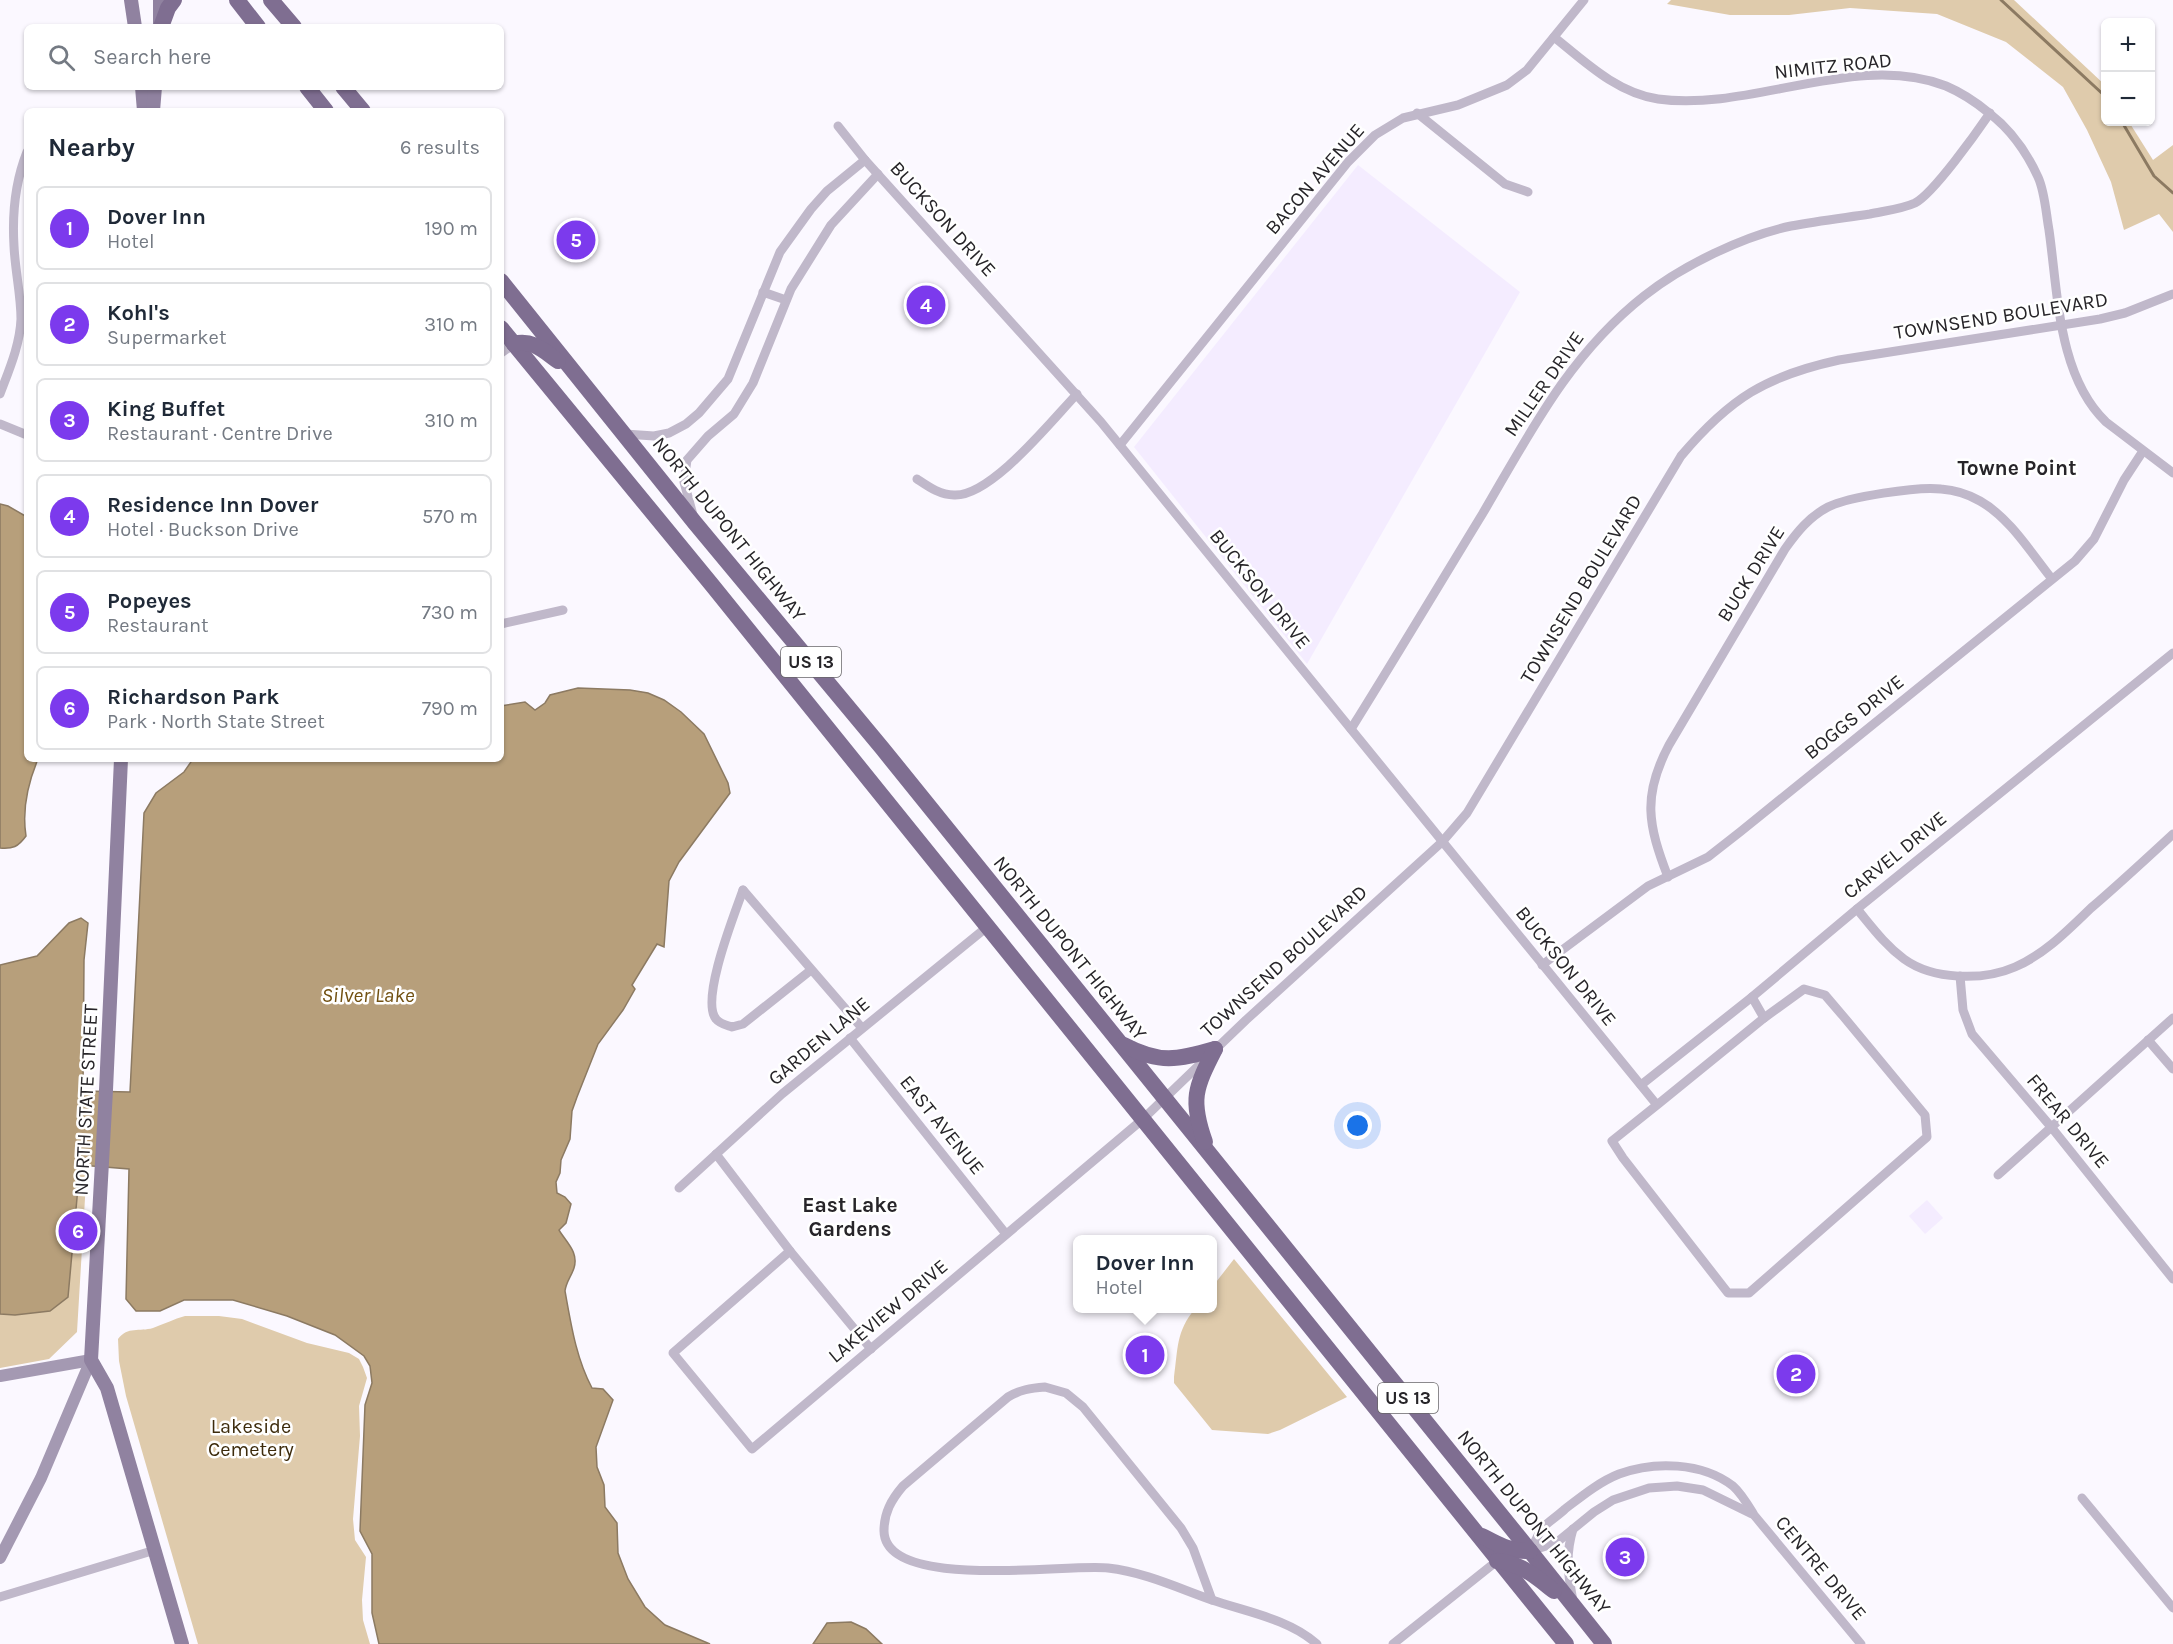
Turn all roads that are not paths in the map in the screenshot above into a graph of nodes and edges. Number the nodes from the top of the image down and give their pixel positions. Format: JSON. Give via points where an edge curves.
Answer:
{"nodes":[{"id":1,"x":131,"y":0,"type":"edge"},
{"id":2,"x":160,"y":0,"type":"edge"},
{"id":3,"x":174,"y":0,"type":"edge"},
{"id":4,"x":237,"y":0,"type":"edge"},
{"id":5,"x":271,"y":0,"type":"edge"},
{"id":6,"x":1584,"y":0,"type":"edge"},
{"id":7,"x":135,"y":24,"type":"edge"},
{"id":8,"x":161,"y":24,"type":"edge"},
{"id":9,"x":162,"y":24,"type":"edge"},
{"id":10,"x":256,"y":24,"type":"edge"},
{"id":11,"x":291,"y":24,"type":"edge"},
{"id":12,"x":1554,"y":37,"type":"junction"},
{"id":13,"x":142,"y":90,"type":"edge"},
{"id":14,"x":155,"y":90,"type":"edge"},
{"id":15,"x":309,"y":90,"type":"edge"},
{"id":16,"x":346,"y":90,"type":"edge"},
{"id":17,"x":144,"y":108,"type":"edge"},
{"id":18,"x":153,"y":108,"type":"edge"},
{"id":19,"x":324,"y":108,"type":"edge"},
{"id":20,"x":360,"y":108,"type":"edge"},
{"id":21,"x":1417,"y":113,"type":"junction"},
{"id":22,"x":1990,"y":113,"type":"junction"},
{"id":23,"x":838,"y":126,"type":"dead end"},
{"id":24,"x":24,"y":160,"type":"edge"},
{"id":25,"x":865,"y":160,"type":"junction"},
{"id":26,"x":878,"y":174,"type":"junction"},
{"id":27,"x":1528,"y":192,"type":"dead end"},
{"id":28,"x":504,"y":285,"type":"edge"},
{"id":29,"x":764,"y":292,"type":"junction"},
{"id":30,"x":2173,"y":294,"type":"edge"},
{"id":31,"x":786,"y":300,"type":"junction"},
{"id":32,"x":2062,"y":326,"type":"junction"},
{"id":33,"x":507,"y":349,"type":"edge"},
{"id":34,"x":573,"y":372,"type":"junction"},
{"id":35,"x":1077,"y":393,"type":"junction"},
{"id":36,"x":0,"y":394,"type":"edge"},
{"id":37,"x":0,"y":424,"type":"edge"},
{"id":38,"x":24,"y":434,"type":"edge"},
{"id":39,"x":625,"y":434,"type":"junction"},
{"id":40,"x":1120,"y":445,"type":"junction"},
{"id":41,"x":2143,"y":451,"type":"junction"},
{"id":42,"x":2173,"y":473,"type":"edge"},
{"id":43,"x":917,"y":479,"type":"dead end"},
{"id":44,"x":695,"y":523,"type":"junction"},
{"id":45,"x":672,"y":536,"type":"junction"},
{"id":46,"x":2052,"y":579,"type":"junction"},
{"id":47,"x":743,"y":580,"type":"junction"},
{"id":48,"x":563,"y":610,"type":"dead end"},
{"id":49,"x":504,"y":623,"type":"edge"},
{"id":50,"x":2173,"y":653,"type":"edge"},
{"id":51,"x":1351,"y":729,"type":"junction"},
{"id":52,"x":121,"y":762,"type":"edge"},
{"id":53,"x":2173,"y":834,"type":"edge"},
{"id":54,"x":1442,"y":842,"type":"junction"},
{"id":55,"x":1668,"y":877,"type":"junction"},
{"id":56,"x":1857,"y":909,"type":"junction"},
{"id":57,"x":987,"y":927,"type":"junction"},
{"id":58,"x":1542,"y":965,"type":"junction"},
{"id":59,"x":811,"y":970,"type":"junction"},
{"id":60,"x":1960,"y":976,"type":"junction"},
{"id":61,"x":1752,"y":997,"type":"junction"},
{"id":62,"x":1764,"y":1018,"type":"junction"},
{"id":63,"x":2173,"y":1018,"type":"edge"},
{"id":64,"x":862,"y":1028,"type":"junction"},
{"id":65,"x":850,"y":1038,"type":"junction"},
{"id":66,"x":2148,"y":1040,"type":"junction"},
{"id":67,"x":1120,"y":1044,"type":"junction"},
{"id":68,"x":1215,"y":1049,"type":"junction"},
{"id":69,"x":2173,"y":1069,"type":"edge"},
{"id":70,"x":1641,"y":1085,"type":"junction"},
{"id":71,"x":1164,"y":1098,"type":"junction"},
{"id":72,"x":1657,"y":1105,"type":"junction"},
{"id":73,"x":1143,"y":1119,"type":"junction"},
{"id":74,"x":2052,"y":1128,"type":"junction"},
{"id":75,"x":716,"y":1154,"type":"junction"},
{"id":76,"x":1210,"y":1154,"type":"junction"},
{"id":77,"x":1998,"y":1174,"type":"dead end"},
{"id":78,"x":680,"y":1188,"type":"dead end"},
{"id":79,"x":1006,"y":1234,"type":"junction"},
{"id":80,"x":790,"y":1251,"type":"junction"},
{"id":81,"x":2173,"y":1279,"type":"edge"},
{"id":82,"x":871,"y":1349,"type":"junction"},
{"id":83,"x":91,"y":1359,"type":"junction"},
{"id":84,"x":0,"y":1376,"type":"edge"},
{"id":85,"x":2082,"y":1498,"type":"dead end"},
{"id":86,"x":1754,"y":1515,"type":"junction"},
{"id":87,"x":1572,"y":1529,"type":"junction"},
{"id":88,"x":1476,"y":1533,"type":"junction"},
{"id":89,"x":155,"y":1550,"type":"junction"},
{"id":90,"x":1530,"y":1551,"type":"junction"},
{"id":91,"x":0,"y":1558,"type":"edge"},
{"id":92,"x":1497,"y":1561,"type":"junction"},
{"id":93,"x":0,"y":1597,"type":"edge"},
{"id":94,"x":1212,"y":1600,"type":"junction"},
{"id":95,"x":1574,"y":1606,"type":"junction"},
{"id":96,"x":2173,"y":1608,"type":"edge"},
{"id":97,"x":182,"y":1644,"type":"edge"},
{"id":98,"x":1317,"y":1644,"type":"edge"},
{"id":99,"x":1393,"y":1644,"type":"edge"},
{"id":100,"x":1566,"y":1644,"type":"edge"},
{"id":101,"x":1604,"y":1644,"type":"edge"},
{"id":102,"x":1861,"y":1644,"type":"edge"}],
"edges":[{"from":1,"to":7,"type":"main road"},
{"from":2,"to":8,"type":"main road"},
{"from":3,"to":9,"type":"highway"},
{"from":4,"to":10,"type":"highway"},
{"from":5,"to":11,"type":"highway"},
{"from":6,"to":12,"type":"street","name":"BACON AVENUE"},
{"from":12,"to":21,"type":"street","name":"BACON AVENUE","via":[[1527,70],[1507,85],[1458,105]]},
{"from":12,"to":22,"type":"street","name":"NIMITZ ROAD","via":[[1605,77],[1658,99],[1706,101],[1886,75],[1948,87]]},
{"from":13,"to":17,"type":"main road"},
{"from":14,"to":18,"type":"main road"},
{"from":15,"to":19,"type":"highway"},
{"from":16,"to":20,"type":"highway"},
{"from":21,"to":27,"type":"street","via":[[1505,184]]},
{"from":21,"to":40,"type":"street","name":"BACON AVENUE","via":[[1382,130],[1348,162]]},
{"from":22,"to":32,"type":"street","name":"NIMITZ ROAD","via":[[2022,146],[2039,179]]},
{"from":22,"to":51,"type":"street","name":"MILLER DRIVE","via":[[1914,204],[1789,226],[1736,243],[1668,279],[1596,339],[1539,417]]},
{"from":23,"to":25,"type":"street","name":"BUCKSON DRIVE"},
{"from":24,"to":36,"type":"street","via":[[15,190],[13,244],[20,332]]},
{"from":25,"to":26,"type":"street","name":"BUCKSON DRIVE"},
{"from":25,"to":29,"type":"street","via":[[811,209],[780,252]]},
{"from":26,"to":31,"type":"street","via":[[831,225]]},
{"from":26,"to":35,"type":"street","name":"BUCKSON DRIVE"},
{"from":28,"to":34,"type":"highway","name":"NORTH DUPONT HIGHWAY","number":"US 13"},
{"from":29,"to":31,"type":"street"},
{"from":29,"to":39,"type":"street","via":[[728,379],[699,414],[669,433]]},
{"from":30,"to":32,"type":"street","name":"TOWNSEND BOULEVARD","via":[[2125,314]]},
{"from":31,"to":44,"type":"street","via":[[753,383],[734,414],[687,460],[684,482]]},
{"from":32,"to":41,"type":"street","name":"NIMITZ ROAD","via":[[2070,362],[2088,402],[2106,423]]},
{"from":32,"to":54,"type":"street","name":"TOWNSEND BOULEVARD","via":[[1808,367],[1774,379],[1720,414],[1682,456],[1467,813]]},
{"from":33,"to":34,"type":"highway","via":[[523,342],[533,344]]},
{"from":33,"to":45,"type":"highway","number":"US 13"},
{"from":34,"to":39,"type":"highway","name":"NORTH DUPONT HIGHWAY","number":"US 13"},
{"from":35,"to":40,"type":"street","name":"BUCKSON DRIVE"},
{"from":35,"to":43,"type":"street","via":[[1005,470],[982,487],[953,496],[933,490]]},
{"from":37,"to":38,"type":"street"},
{"from":39,"to":44,"type":"highway","name":"NORTH DUPONT HIGHWAY","number":"US 13"},
{"from":40,"to":51,"type":"street","name":"BUCKSON DRIVE"},
{"from":41,"to":42,"type":"street","name":"NIMITZ ROAD"},
{"from":41,"to":46,"type":"street","name":"BOGGS DRIVE","via":[[2120,486],[2094,539]]},
{"from":44,"to":47,"type":"highway","name":"NORTH DUPONT HIGHWAY","number":"US 13"},
{"from":45,"to":47,"type":"highway","via":[[690,545],[719,581],[734,584]]},
{"from":45,"to":57,"type":"highway","number":"US 13"},
{"from":46,"to":55,"type":"street","name":"BOGGS DRIVE","via":[[1708,857]]},
{"from":46,"to":55,"type":"street","name":"BUCK DRIVE","via":[[2001,517],[1978,500],[1954,490],[1921,489],[1856,498],[1816,514],[1785,549],[1656,771],[1651,799],[1652,828]]},
{"from":47,"to":67,"type":"highway","name":"NORTH DUPONT HIGHWAY","number":"US 13"},
{"from":48,"to":49,"type":"street"},
{"from":50,"to":56,"type":"street","name":"CARVEL DRIVE"},
{"from":51,"to":54,"type":"street","name":"BUCKSON DRIVE"},
{"from":52,"to":83,"type":"main road","name":"NORTH STATE STREET"},
{"from":53,"to":60,"type":"street","via":[[2049,947],[2015,967]]},
{"from":54,"to":58,"type":"street","name":"BUCKSON DRIVE"},
{"from":54,"to":68,"type":"street","name":"TOWNSEND BOULEVARD"},
{"from":55,"to":58,"type":"street","name":"BOGGS DRIVE","via":[[1639,893]]},
{"from":56,"to":60,"type":"street","via":[[1885,943],[1906,960],[1931,971]]},
{"from":56,"to":61,"type":"street","name":"CARVEL DRIVE"},
{"from":57,"to":64,"type":"street","name":"GARDEN LANE"},
{"from":57,"to":73,"type":"highway","number":"US 13"},
{"from":58,"to":70,"type":"street","name":"BUCKSON DRIVE"},
{"from":59,"to":59,"type":"street","via":[[743,1024],[732,1027],[716,1020],[712,1013],[713,980],[743,890]]},
{"from":59,"to":64,"type":"street"},
{"from":60,"to":74,"type":"street","name":"FREAR DRIVE","via":[[1963,1010],[1972,1034]]},
{"from":61,"to":62,"type":"street"},
{"from":61,"to":70,"type":"street","name":"CARVEL DRIVE"},
{"from":62,"to":72,"type":"street"},
{"from":62,"to":72,"type":"street","via":[[1804,989],[1825,995],[1925,1115],[1927,1137],[1749,1293],[1728,1293],[1612,1141]]},
{"from":63,"to":66,"type":"street"},
{"from":64,"to":65,"type":"street","name":"GARDEN LANE"},
{"from":65,"to":75,"type":"street","name":"GARDEN LANE"},
{"from":65,"to":79,"type":"street","name":"EAST AVENUE"},
{"from":66,"to":69,"type":"street"},
{"from":66,"to":74,"type":"street"},
{"from":67,"to":68,"type":"highway","via":[[1153,1058],[1168,1059]]},
{"from":67,"to":71,"type":"highway","name":"NORTH DUPONT HIGHWAY","number":"US 13"},
{"from":68,"to":71,"type":"street","name":"TOWNSEND BOULEVARD"},
{"from":68,"to":76,"type":"highway","via":[[1196,1094],[1197,1118]]},
{"from":70,"to":72,"type":"street","name":"BUCKSON DRIVE"},
{"from":71,"to":73,"type":"street","name":"TOWNSEND BOULEVARD"},
{"from":71,"to":76,"type":"highway","name":"NORTH DUPONT HIGHWAY","number":"US 13"},
{"from":73,"to":79,"type":"street","name":"LAKEVIEW DRIVE"},
{"from":73,"to":88,"type":"highway","number":"US 13"},
{"from":74,"to":77,"type":"street"},
{"from":74,"to":81,"type":"street","name":"FREAR DRIVE"},
{"from":75,"to":78,"type":"street","name":"GARDEN LANE"},
{"from":75,"to":80,"type":"street"},
{"from":76,"to":90,"type":"highway","name":"NORTH DUPONT HIGHWAY","number":"US 13"},
{"from":79,"to":82,"type":"street","name":"LAKEVIEW DRIVE"},
{"from":80,"to":82,"type":"street"},
{"from":80,"to":82,"type":"street","name":"LAKEVIEW DRIVE","via":[[673,1353],[752,1449]]},
{"from":83,"to":84,"type":"main road"},
{"from":83,"to":89,"type":"main road","via":[[107,1388]]},
{"from":83,"to":91,"type":"main road","via":[[41,1478]]},
{"from":85,"to":96,"type":"street"},
{"from":86,"to":87,"type":"street","name":"CENTRE DRIVE","via":[[1703,1490],[1663,1486],[1613,1500]]},
{"from":86,"to":90,"type":"street","name":"CENTRE DRIVE","via":[[1742,1495],[1714,1475],[1675,1466],[1645,1468],[1618,1474],[1589,1491],[1542,1529]]},
{"from":86,"to":102,"type":"street","name":"CENTRE DRIVE"},
{"from":87,"to":90,"type":"street","name":"CENTRE DRIVE","via":[[1556,1543]]},
{"from":87,"to":95,"type":"street","via":[[1567,1560]]},
{"from":88,"to":90,"type":"highway","via":[[1506,1549]]},
{"from":88,"to":92,"type":"highway","number":"US 13"},
{"from":89,"to":93,"type":"street"},
{"from":89,"to":97,"type":"main road"},
{"from":90,"to":95,"type":"highway","name":"NORTH DUPONT HIGHWAY","number":"US 13"},
{"from":92,"to":95,"type":"highway","via":[[1523,1568]]},
{"from":92,"to":99,"type":"street"},
{"from":92,"to":100,"type":"highway","number":"US 13"},
{"from":94,"to":94,"type":"street","via":[[1109,1568],[982,1572],[912,1562],[896,1555],[888,1546],[886,1514],[903,1486],[1008,1397],[1031,1388],[1056,1389],[1083,1407],[1172,1516],[1193,1548]]},
{"from":94,"to":98,"type":"street","via":[[1287,1626]]},
{"from":95,"to":101,"type":"highway","name":"NORTH DUPONT HIGHWAY","number":"US 13"}]}
